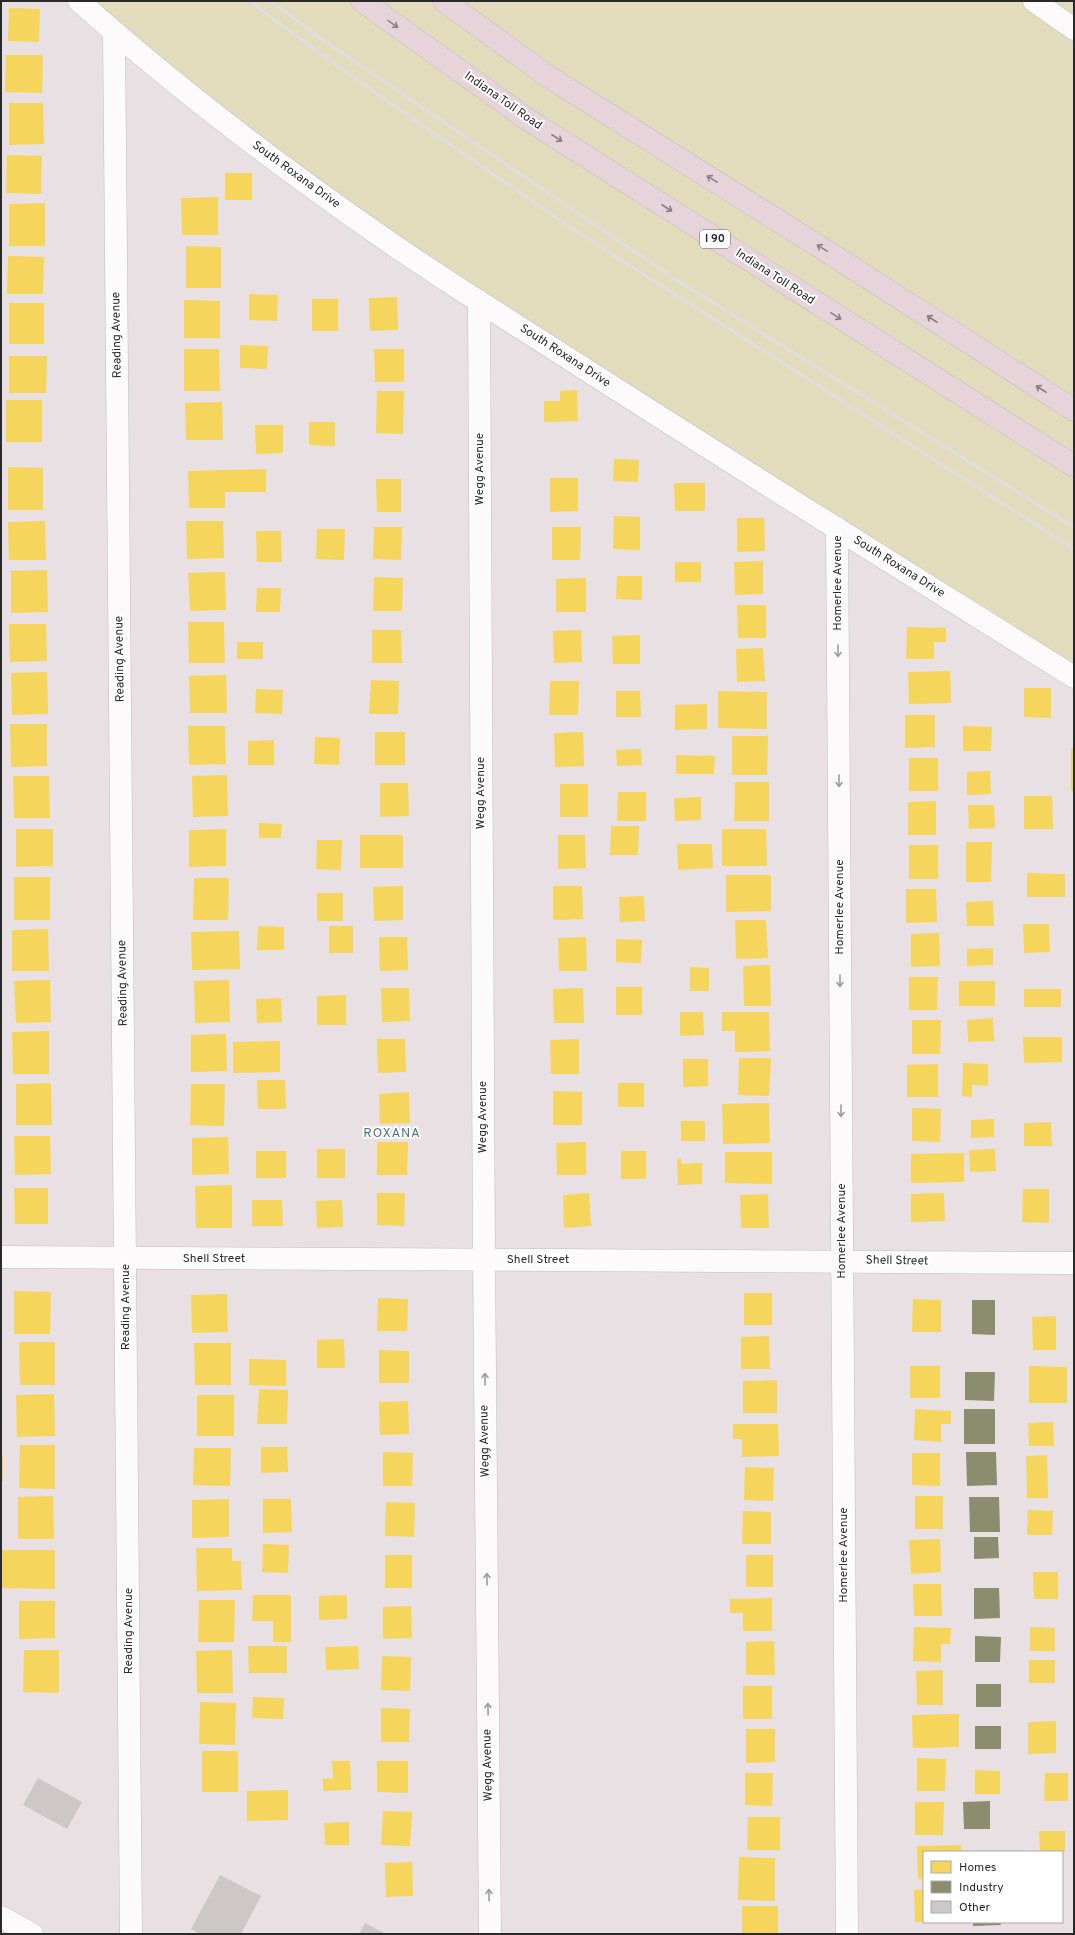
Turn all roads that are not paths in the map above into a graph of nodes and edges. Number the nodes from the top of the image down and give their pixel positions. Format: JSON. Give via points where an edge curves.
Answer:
{"nodes":[{"id":1,"x":79,"y":1,"type":"edge"},
{"id":2,"x":362,"y":1,"type":"edge"},
{"id":3,"x":444,"y":1,"type":"edge"},
{"id":4,"x":1034,"y":1,"type":"edge"},
{"id":5,"x":1074,"y":30,"type":"edge"},
{"id":6,"x":114,"y":32,"type":"junction"},
{"id":7,"x":479,"y":301,"type":"junction"},
{"id":8,"x":1074,"y":410,"type":"edge"},
{"id":9,"x":1074,"y":466,"type":"edge"},
{"id":10,"x":837,"y":528,"type":"junction"},
{"id":11,"x":1074,"y":678,"type":"edge"},
{"id":12,"x":1,"y":1257,"type":"edge"},
{"id":13,"x":126,"y":1258,"type":"junction"},
{"id":14,"x":484,"y":1259,"type":"junction"},
{"id":15,"x":842,"y":1261,"type":"junction"},
{"id":16,"x":1074,"y":1263,"type":"edge"},
{"id":17,"x":1,"y":1917,"type":"edge"},
{"id":18,"x":32,"y":1934,"type":"edge"},
{"id":19,"x":131,"y":1934,"type":"edge"},
{"id":20,"x":490,"y":1934,"type":"edge"},
{"id":21,"x":847,"y":1934,"type":"edge"}],
"edges":[{"from":1,"to":6,"type":"street","name":"South Roxana Drive"},
{"from":2,"to":9,"type":"highway","name":"Indiana Toll Road","number":"I 90","one_way":true,"via":[[527,119]]},
{"from":8,"to":3,"type":"highway","one_way":true,"via":[[549,77]]},
{"from":4,"to":5,"type":"street"},
{"from":6,"to":7,"type":"street","name":"South Roxana Drive","via":[[209,110],[295,175]]},
{"from":6,"to":13,"type":"street","name":"Reading Avenue"},
{"from":7,"to":10,"type":"street","name":"South Roxana Drive"},
{"from":7,"to":14,"type":"street","name":"Wegg Avenue"},
{"from":10,"to":11,"type":"street","name":"South Roxana Drive"},
{"from":10,"to":15,"type":"street","name":"Homerlee Avenue","one_way":true},
{"from":12,"to":13,"type":"street","name":"Shell Street"},
{"from":13,"to":14,"type":"street","name":"Shell Street"},
{"from":13,"to":19,"type":"street","name":"Reading Avenue"},
{"from":14,"to":15,"type":"street","name":"Shell Street"},
{"from":20,"to":14,"type":"street","name":"Wegg Avenue","one_way":true},
{"from":15,"to":16,"type":"street","name":"Shell Street"},
{"from":15,"to":21,"type":"street","name":"Homerlee Avenue"},
{"from":17,"to":18,"type":"street"}]}
